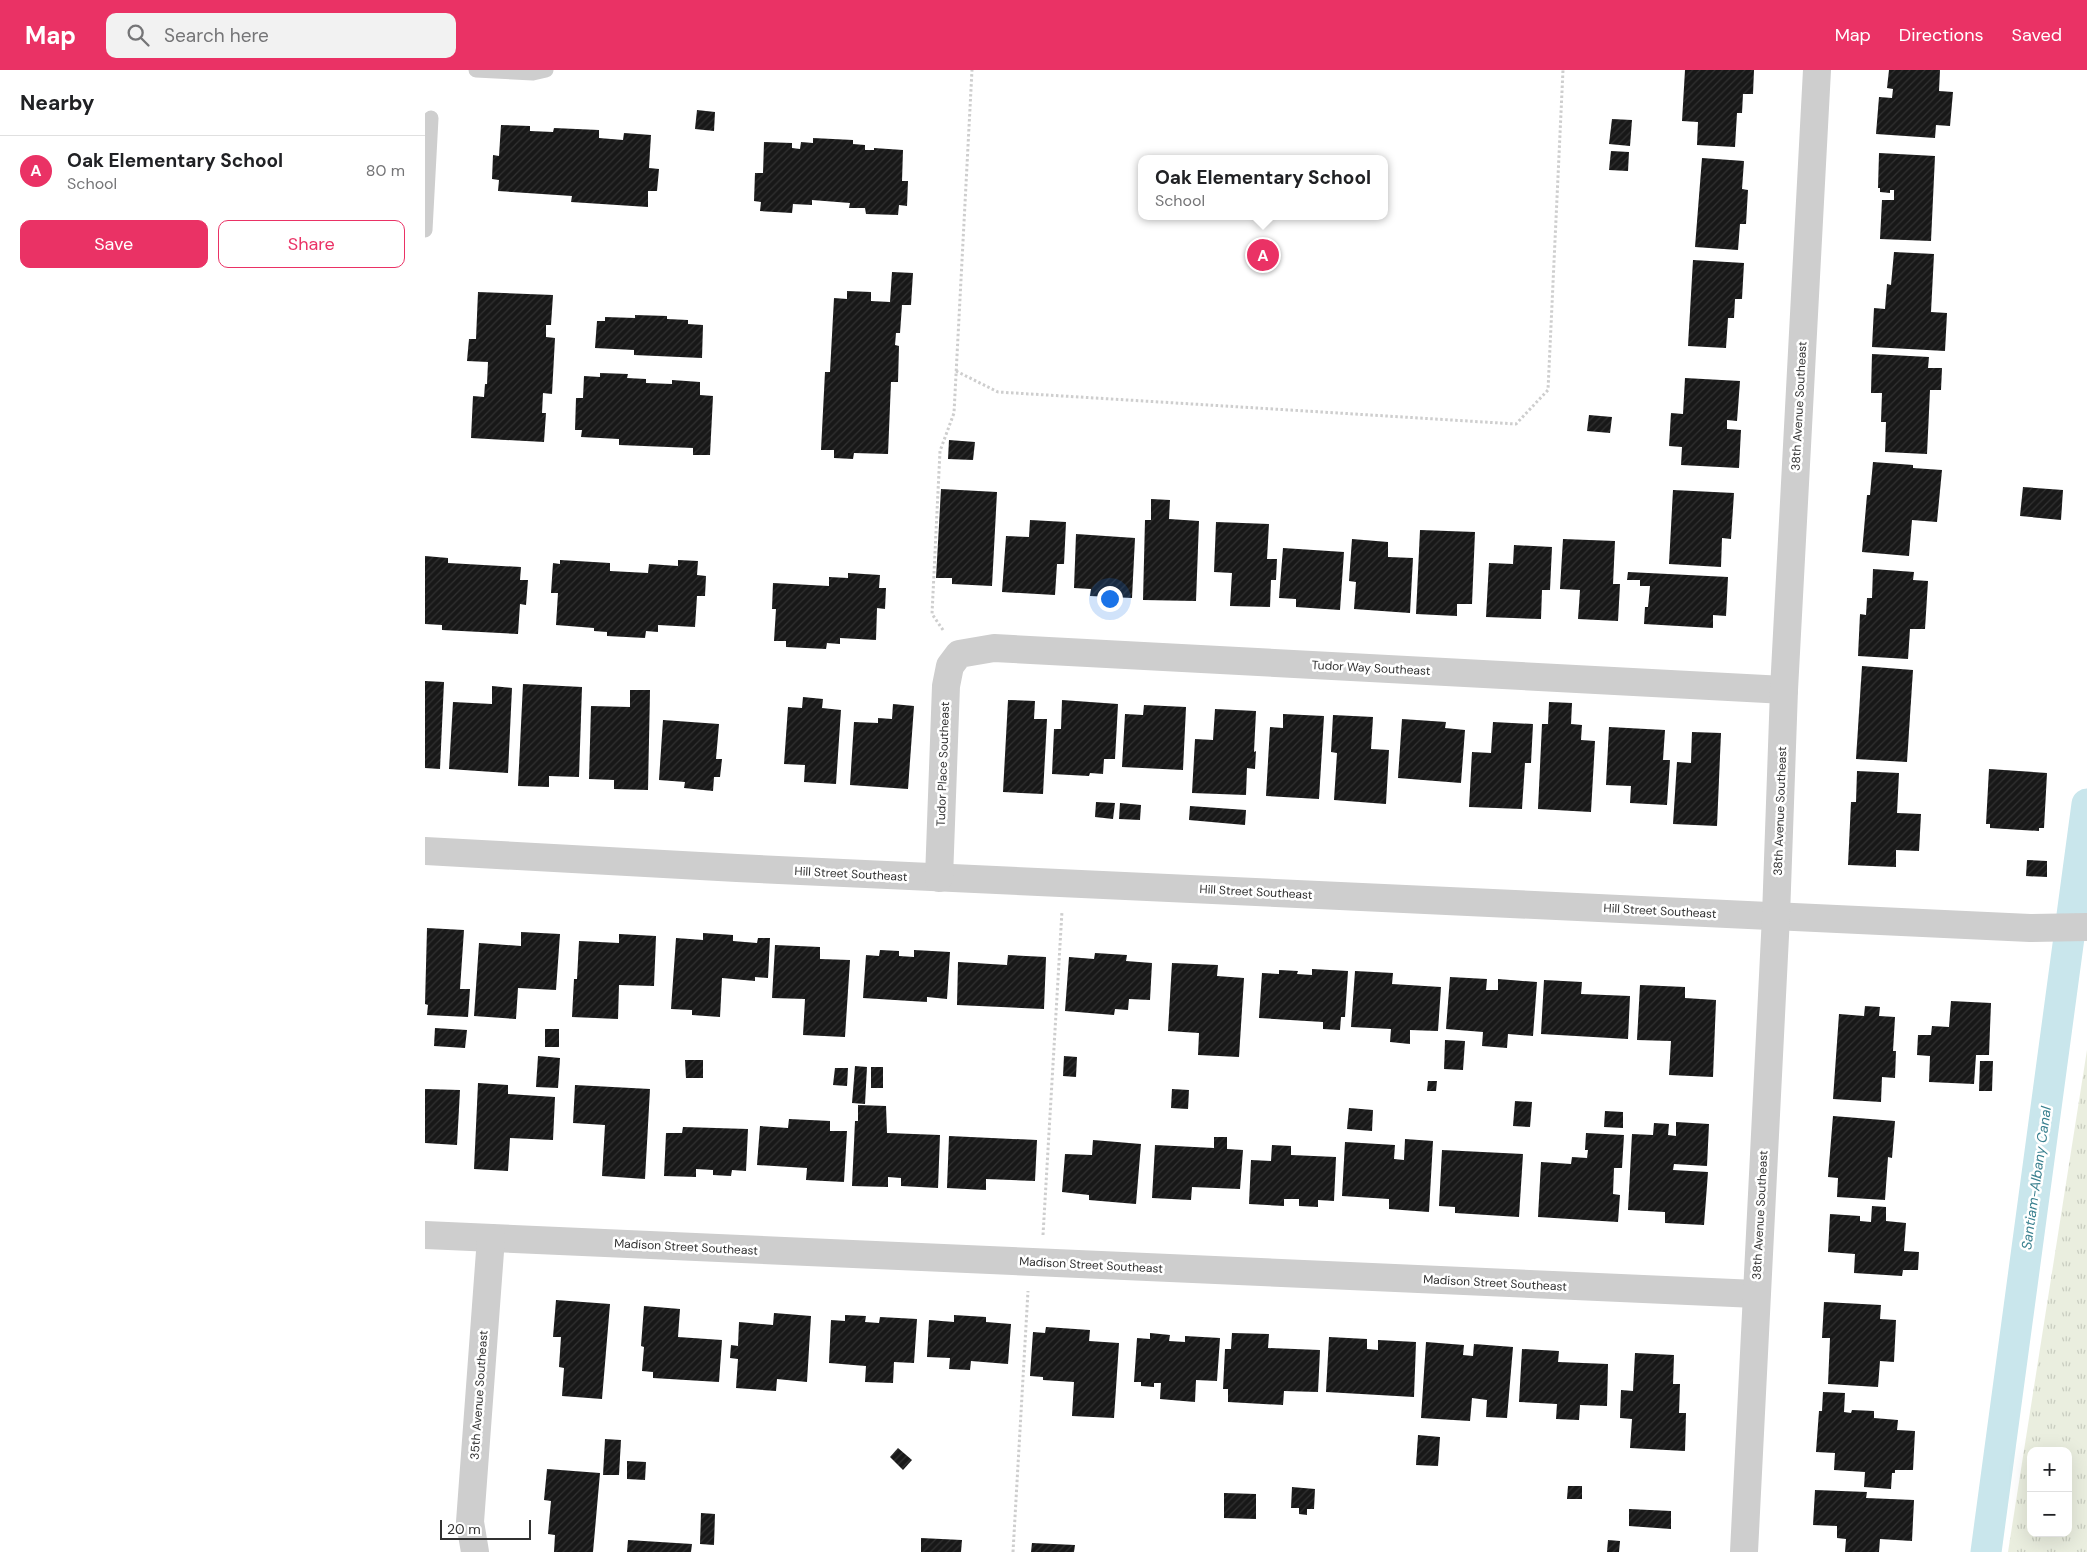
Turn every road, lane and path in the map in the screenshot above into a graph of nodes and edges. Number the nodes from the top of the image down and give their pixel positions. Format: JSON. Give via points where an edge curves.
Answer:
{"nodes":[{"id":1,"x":476,"y":70,"type":"edge"},
{"id":2,"x":545,"y":70,"type":"edge"},
{"id":3,"x":972,"y":70,"type":"edge"},
{"id":4,"x":1563,"y":70,"type":"edge"},
{"id":5,"x":1817,"y":70,"type":"edge"},
{"id":6,"x":431,"y":118,"type":"dead end"},
{"id":7,"x":425,"y":230,"type":"edge"},
{"id":8,"x":956,"y":371,"type":"junction"},
{"id":9,"x":959,"y":654,"type":"junction"},
{"id":10,"x":1784,"y":690,"type":"junction"},
{"id":11,"x":425,"y":851,"type":"edge"},
{"id":12,"x":939,"y":878,"type":"junction"},
{"id":13,"x":1063,"y":883,"type":"junction"},
{"id":14,"x":1776,"y":916,"type":"junction"},
{"id":15,"x":2087,"y":927,"type":"edge"},
{"id":16,"x":425,"y":1235,"type":"edge"},
{"id":17,"x":491,"y":1238,"type":"junction"},
{"id":18,"x":1035,"y":1262,"type":"junction"},
{"id":19,"x":1756,"y":1294,"type":"junction"},
{"id":20,"x":475,"y":1552,"type":"edge"},
{"id":21,"x":1013,"y":1552,"type":"edge"},
{"id":22,"x":1744,"y":1552,"type":"edge"}],
"edges":[{"from":1,"to":2,"type":"lane","via":[[533,73]]},
{"from":3,"to":8,"type":"path"},
{"from":4,"to":8,"type":"path","via":[[1548,390],[1515,424],[998,392]]},
{"from":5,"to":10,"type":"street","name":"38th Avenue Southeast"},
{"from":6,"to":7,"type":"lane"},
{"from":8,"to":9,"type":"path","via":[[954,413],[940,451],[932,614]]},
{"from":9,"to":10,"type":"street","name":"Tudor Way Southeast","via":[[994,648]]},
{"from":9,"to":12,"type":"street","name":"Tudor Place Southeast","via":[[950,666],[946,686]]},
{"from":10,"to":14,"type":"street","name":"38th Avenue Southeast"},
{"from":11,"to":12,"type":"street","name":"Hill Street Southeast"},
{"from":12,"to":13,"type":"street","name":"Hill Street Southeast"},
{"from":13,"to":14,"type":"street","name":"Hill Street Southeast"},
{"from":13,"to":18,"type":"path"},
{"from":14,"to":15,"type":"street","name":"Hill Street Southeast","via":[[2030,928]]},
{"from":14,"to":19,"type":"street","name":"38th Avenue Southeast"},
{"from":16,"to":17,"type":"street","name":"Madison Street Southeast"},
{"from":17,"to":18,"type":"street","name":"Madison Street Southeast"},
{"from":17,"to":20,"type":"street","name":"35th Avenue Southeast","via":[[470,1522]]},
{"from":18,"to":19,"type":"street","name":"Madison Street Southeast"},
{"from":18,"to":21,"type":"path"},
{"from":19,"to":22,"type":"street","name":"38th Avenue Southeast"}]}
